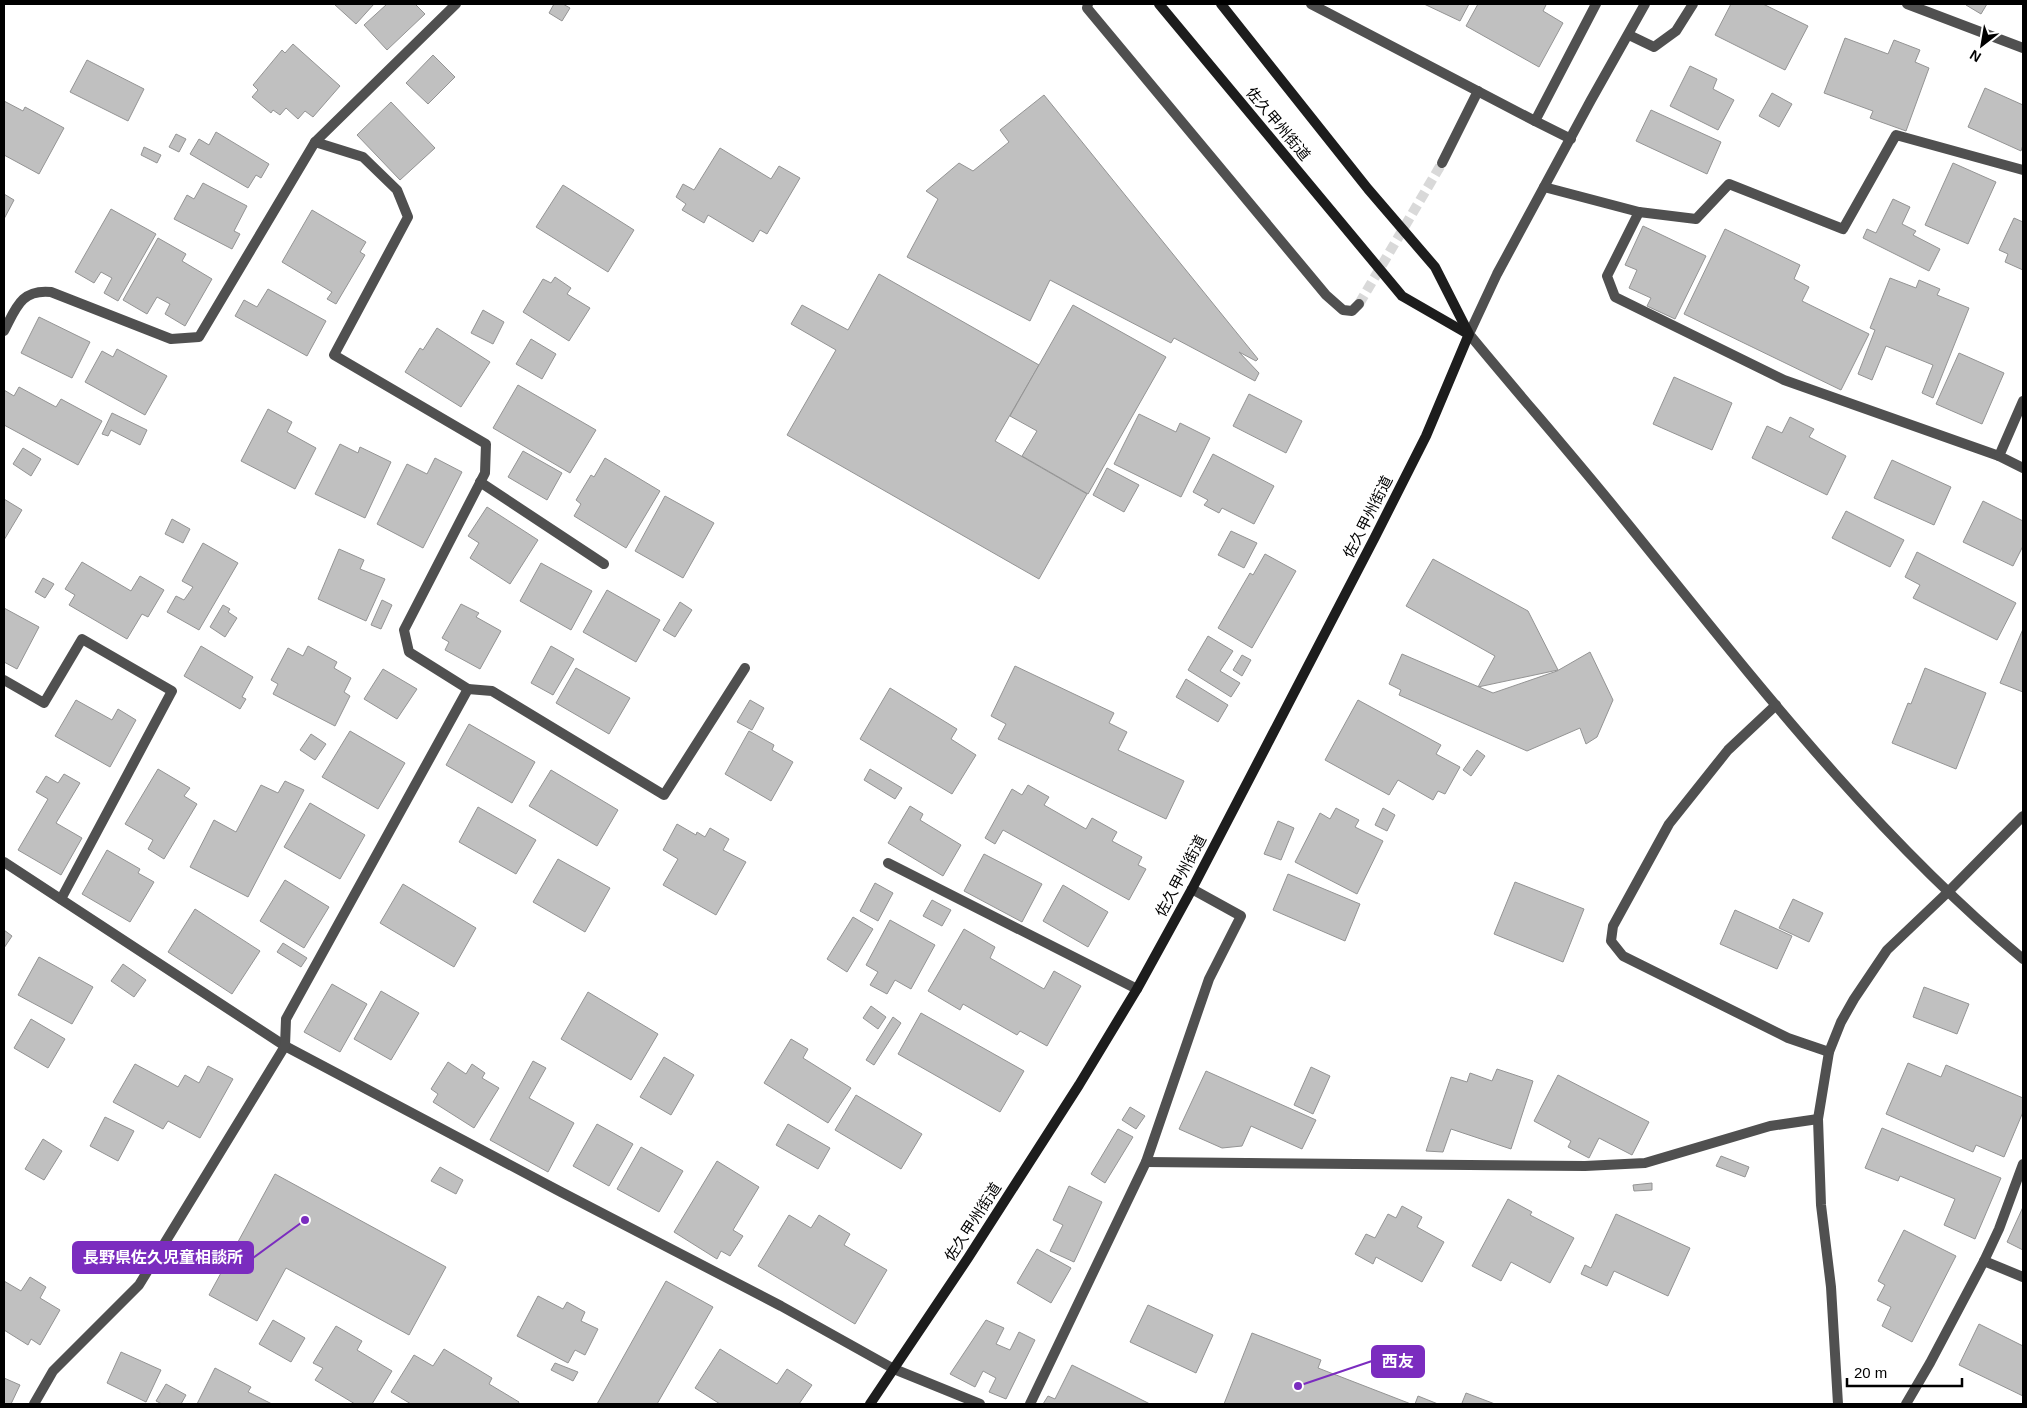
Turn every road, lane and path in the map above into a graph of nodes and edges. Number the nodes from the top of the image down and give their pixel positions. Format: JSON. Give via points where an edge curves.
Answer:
{"nodes":[{"id":1,"x":456,"y":4,"type":"edge"},
{"id":2,"x":1088,"y":4,"type":"edge"},
{"id":3,"x":1159,"y":4,"type":"edge"},
{"id":4,"x":1221,"y":4,"type":"edge"},
{"id":5,"x":1311,"y":4,"type":"edge"},
{"id":6,"x":1596,"y":4,"type":"edge"},
{"id":7,"x":1645,"y":4,"type":"edge"},
{"id":8,"x":1694,"y":4,"type":"edge"},
{"id":9,"x":1907,"y":4,"type":"edge"},
{"id":10,"x":1629,"y":35,"type":"junction"},
{"id":11,"x":2023,"y":48,"type":"edge"},
{"id":12,"x":1478,"y":91,"type":"junction"},
{"id":13,"x":1535,"y":121,"type":"junction"},
{"id":14,"x":1570,"y":139,"type":"junction"},
{"id":15,"x":315,"y":142,"type":"junction"},
{"id":16,"x":1442,"y":163,"type":"tunnel mouth"},
{"id":17,"x":2023,"y":170,"type":"edge"},
{"id":18,"x":1544,"y":187,"type":"junction"},
{"id":19,"x":1639,"y":212,"type":"junction"},
{"id":20,"x":1360,"y":304,"type":"dead end"},
{"id":21,"x":4,"y":331,"type":"edge"},
{"id":22,"x":1469,"y":334,"type":"junction"},
{"id":23,"x":2023,"y":401,"type":"edge"},
{"id":24,"x":1999,"y":456,"type":"junction"},
{"id":25,"x":2023,"y":468,"type":"edge"},
{"id":26,"x":480,"y":482,"type":"junction"},
{"id":27,"x":604,"y":564,"type":"dead end"},
{"id":28,"x":744,"y":668,"type":"dead end"},
{"id":29,"x":4,"y":680,"type":"edge"},
{"id":30,"x":468,"y":689,"type":"junction"},
{"id":31,"x":1776,"y":705,"type":"junction"},
{"id":32,"x":2023,"y":816,"type":"edge"},
{"id":33,"x":4,"y":862,"type":"edge"},
{"id":34,"x":888,"y":863,"type":"dead end"},
{"id":35,"x":1192,"y":889,"type":"junction"},
{"id":36,"x":1948,"y":892,"type":"junction"},
{"id":37,"x":61,"y":899,"type":"junction"},
{"id":38,"x":2023,"y":959,"type":"edge"},
{"id":39,"x":1137,"y":989,"type":"junction"},
{"id":40,"x":285,"y":1046,"type":"junction"},
{"id":41,"x":1829,"y":1052,"type":"junction"},
{"id":42,"x":1818,"y":1119,"type":"junction"},
{"id":43,"x":1146,"y":1162,"type":"junction"},
{"id":44,"x":2023,"y":1164,"type":"edge"},
{"id":45,"x":1984,"y":1261,"type":"junction"},
{"id":46,"x":2023,"y":1278,"type":"edge"},
{"id":47,"x":894,"y":1369,"type":"junction"},
{"id":48,"x":34,"y":1404,"type":"edge"},
{"id":49,"x":870,"y":1404,"type":"edge"},
{"id":50,"x":980,"y":1404,"type":"edge"},
{"id":51,"x":1030,"y":1404,"type":"edge"},
{"id":52,"x":1838,"y":1404,"type":"edge"},
{"id":53,"x":1906,"y":1404,"type":"edge"}],
"edges":[{"from":1,"to":15,"type":"street"},
{"from":2,"to":20,"type":"street","via":[[1087,8],[1326,295],[1343,310],[1352,311]]},
{"from":3,"to":22,"type":"main road","name":"佐久甲州街道","via":[[1402,296]]},
{"from":4,"to":22,"type":"main road","name":"佐久甲州街道","via":[[1435,267]]},
{"from":5,"to":12,"type":"street"},
{"from":6,"to":13,"type":"street"},
{"from":7,"to":10,"type":"street"},
{"from":8,"to":10,"type":"street","via":[[1676,31],[1654,47]]},
{"from":9,"to":11,"type":"street"},
{"from":10,"to":14,"type":"street"},
{"from":12,"to":13,"type":"street"},
{"from":12,"to":16,"type":"street"},
{"from":13,"to":14,"type":"street"},
{"from":14,"to":18,"type":"street"},
{"from":15,"to":21,"type":"street","via":[[200,337],[171,339],[51,292],[37,290],[21,299]]},
{"from":15,"to":26,"type":"street","via":[[363,157],[397,190],[408,218],[334,355],[486,444],[485,473]]},
{"from":17,"to":19,"type":"street","via":[[1896,135],[1843,229],[1729,184],[1696,219]]},
{"from":18,"to":19,"type":"street"},
{"from":18,"to":22,"type":"street"},
{"from":19,"to":24,"type":"street","via":[[1607,276],[1615,297],[1784,380]]},
{"from":22,"to":31,"type":"street"},
{"from":22,"to":35,"type":"main road","name":"佐久甲州街道","via":[[1426,436]]},
{"from":23,"to":24,"type":"street"},
{"from":24,"to":25,"type":"street"},
{"from":26,"to":27,"type":"street"},
{"from":26,"to":30,"type":"street","via":[[404,630],[409,652]]},
{"from":28,"to":30,"type":"street","via":[[664,795],[492,691]]},
{"from":29,"to":37,"type":"street","via":[[44,703],[82,639],[172,691]]},
{"from":30,"to":40,"type":"street","via":[[286,1020]]},
{"from":31,"to":36,"type":"street","via":[[1872,817]]},
{"from":31,"to":41,"type":"street","via":[[1728,750],[1669,824],[1614,926],[1611,941],[1624,956],[1788,1038]]},
{"from":32,"to":36,"type":"street"},
{"from":33,"to":37,"type":"street"},
{"from":34,"to":39,"type":"street"},
{"from":35,"to":39,"type":"main road","name":"佐久甲州街道"},
{"from":35,"to":43,"type":"street","via":[[1241,916],[1209,979]]},
{"from":36,"to":38,"type":"street"},
{"from":36,"to":41,"type":"street","via":[[1882,956],[1841,1022]]},
{"from":37,"to":40,"type":"street"},
{"from":39,"to":47,"type":"main road","name":"佐久甲州街道","via":[[1074,1093]]},
{"from":40,"to":47,"type":"street","via":[[781,1306]]},
{"from":40,"to":48,"type":"street","via":[[139,1285],[53,1371]]},
{"from":41,"to":42,"type":"street"},
{"from":42,"to":43,"type":"street","via":[[1770,1126],[1645,1163],[1585,1166]]},
{"from":42,"to":52,"type":"street","via":[[1821,1205],[1831,1287]]},
{"from":43,"to":51,"type":"street"},
{"from":44,"to":45,"type":"street"},
{"from":45,"to":46,"type":"street"},
{"from":45,"to":53,"type":"street"},
{"from":47,"to":49,"type":"main road","name":"佐久甲州街道"},
{"from":47,"to":50,"type":"street"}]}
